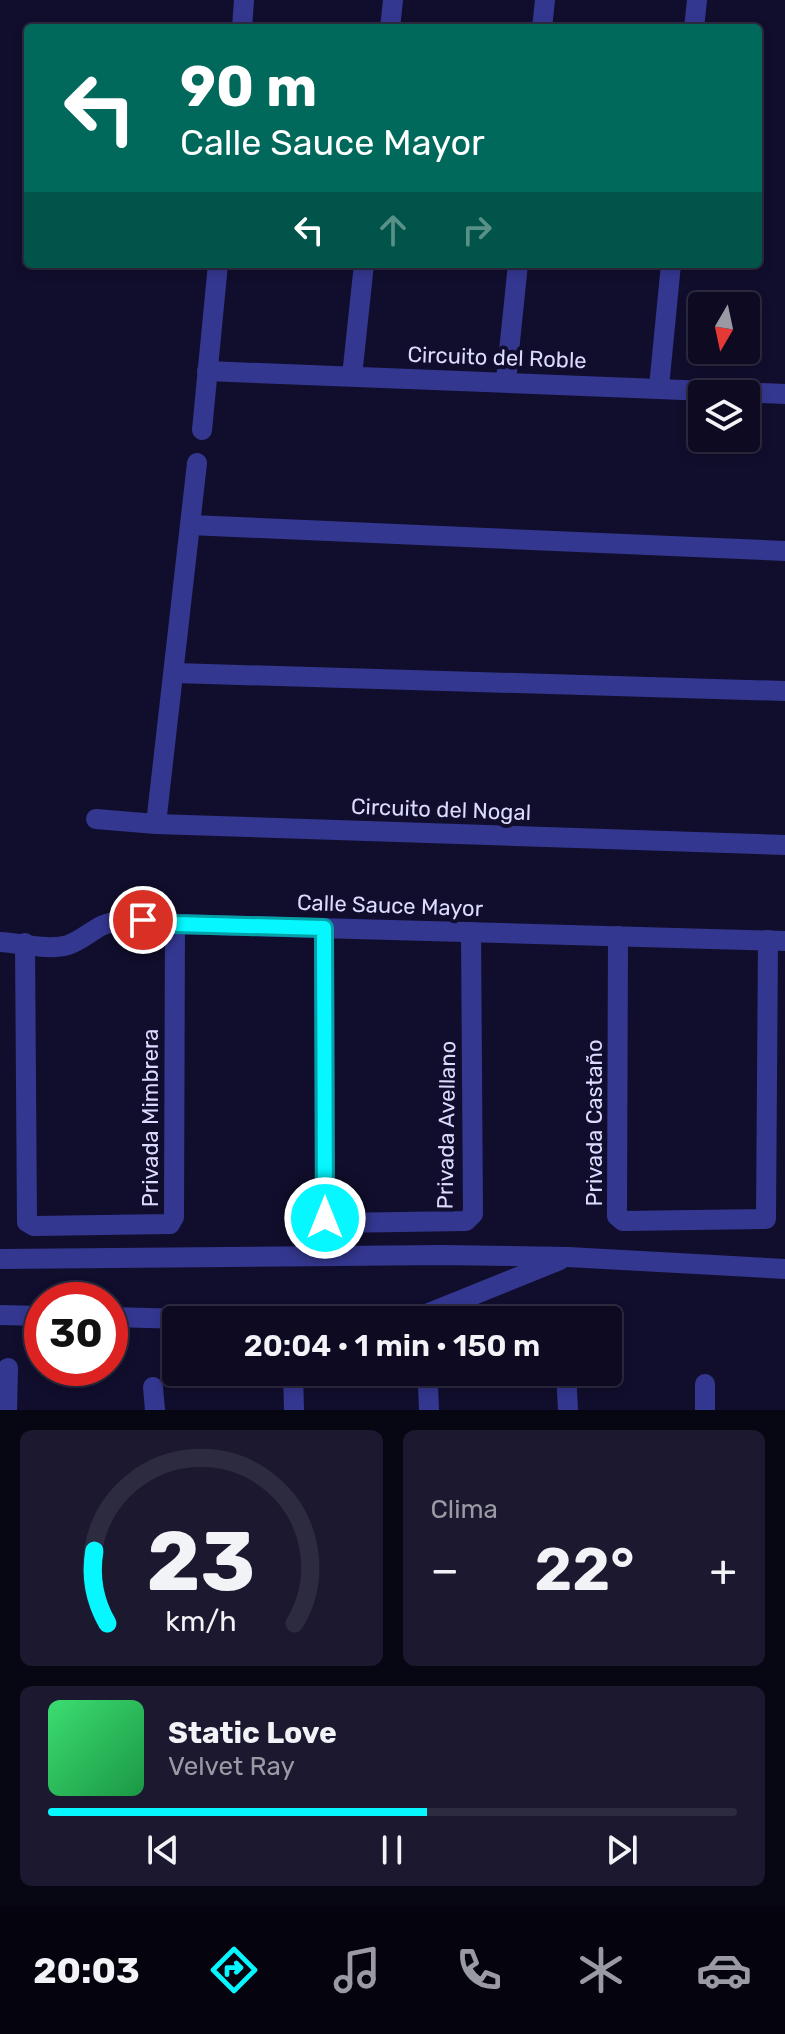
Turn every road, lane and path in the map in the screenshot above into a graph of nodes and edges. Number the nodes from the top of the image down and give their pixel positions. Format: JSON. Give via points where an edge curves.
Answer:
{"nodes":[{"id":1,"x":244,"y":0,"type":"edge"},
{"id":2,"x":393,"y":0,"type":"edge"},
{"id":3,"x":545,"y":0,"type":"edge"},
{"id":4,"x":697,"y":0,"type":"edge"},
{"id":5,"x":242,"y":24,"type":"edge"},
{"id":6,"x":390,"y":24,"type":"edge"},
{"id":7,"x":542,"y":24,"type":"edge"},
{"id":8,"x":694,"y":24,"type":"edge"},
{"id":9,"x":218,"y":268,"type":"edge"},
{"id":10,"x":364,"y":268,"type":"edge"},
{"id":11,"x":518,"y":268,"type":"edge"},
{"id":12,"x":671,"y":268,"type":"edge"},
{"id":13,"x":207,"y":371,"type":"junction"},
{"id":14,"x":352,"y":376,"type":"junction"},
{"id":15,"x":506,"y":380,"type":"junction"},
{"id":16,"x":659,"y":387,"type":"junction"},
{"id":17,"x":785,"y":394,"type":"edge"},
{"id":18,"x":202,"y":430,"type":"dead end"},
{"id":19,"x":197,"y":463,"type":"dead end"},
{"id":20,"x":190,"y":525,"type":"junction"},
{"id":21,"x":785,"y":551,"type":"edge"},
{"id":22,"x":174,"y":673,"type":"junction"},
{"id":23,"x":785,"y":691,"type":"edge"},
{"id":24,"x":96,"y":819,"type":"dead end"},
{"id":25,"x":156,"y":824,"type":"junction"},
{"id":26,"x":785,"y":845,"type":"edge"},
{"id":27,"x":175,"y":924,"type":"junction"},
{"id":28,"x":324,"y":928,"type":"junction"},
{"id":29,"x":471,"y":932,"type":"junction"},
{"id":30,"x":618,"y":936,"type":"junction"},
{"id":31,"x":776,"y":941,"type":"edge"},
{"id":32,"x":0,"y":942,"type":"edge"},
{"id":33,"x":25,"y":943,"type":"junction"},
{"id":34,"x":568,"y":1257,"type":"junction"},
{"id":35,"x":0,"y":1259,"type":"edge"},
{"id":36,"x":785,"y":1269,"type":"edge"},
{"id":37,"x":446,"y":1306,"type":"edge"},
{"id":38,"x":0,"y":1315,"type":"edge"},
{"id":39,"x":24,"y":1316,"type":"edge"},
{"id":40,"x":128,"y":1317,"type":"edge"},
{"id":41,"x":162,"y":1318,"type":"edge"},
{"id":42,"x":8,"y":1368,"type":"dead end"},
{"id":43,"x":705,"y":1384,"type":"dead end"},
{"id":44,"x":293,"y":1386,"type":"edge"},
{"id":45,"x":428,"y":1386,"type":"dead end"},
{"id":46,"x":567,"y":1386,"type":"edge"},
{"id":47,"x":153,"y":1387,"type":"dead end"},
{"id":48,"x":7,"y":1410,"type":"edge"},
{"id":49,"x":155,"y":1410,"type":"edge"},
{"id":50,"x":294,"y":1410,"type":"edge"},
{"id":51,"x":429,"y":1410,"type":"edge"},
{"id":52,"x":568,"y":1410,"type":"edge"},
{"id":53,"x":705,"y":1410,"type":"edge"}],
"edges":[{"from":1,"to":5,"type":"street"},
{"from":2,"to":6,"type":"street"},
{"from":3,"to":7,"type":"street"},
{"from":4,"to":8,"type":"street"},
{"from":9,"to":13,"type":"street"},
{"from":10,"to":14,"type":"street"},
{"from":11,"to":15,"type":"street"},
{"from":12,"to":16,"type":"street"},
{"from":13,"to":14,"type":"street","name":"Circuito del Roble"},
{"from":13,"to":18,"type":"street"},
{"from":14,"to":15,"type":"street","name":"Circuito del Roble"},
{"from":15,"to":16,"type":"street","name":"Circuito del Roble"},
{"from":16,"to":17,"type":"street","name":"Circuito del Roble"},
{"from":19,"to":20,"type":"street"},
{"from":20,"to":21,"type":"street"},
{"from":20,"to":22,"type":"street"},
{"from":22,"to":23,"type":"street"},
{"from":22,"to":25,"type":"street"},
{"from":24,"to":25,"type":"street","name":"Circuito del Nogal"},
{"from":25,"to":26,"type":"street","name":"Circuito del Nogal"},
{"from":27,"to":28,"type":"street","name":"Calle Sauce Mayor"},
{"from":27,"to":33,"type":"street","name":"Calle Sauce Mayor","via":[[121,920],[68,945]]},
{"from":27,"to":33,"type":"street","name":"Privada Mimbrera","via":[[170,1224],[27,1222]]},
{"from":28,"to":29,"type":"street","name":"Calle Sauce Mayor"},
{"from":28,"to":29,"type":"street","name":"Privada Avellano","via":[[325,1218],[334,1223],[466,1221],[473,1214]]},
{"from":29,"to":30,"type":"street","name":"Calle Sauce Mayor"},
{"from":30,"to":31,"type":"street","name":"Calle Sauce Mayor"},
{"from":30,"to":31,"type":"street","name":"Privada Castaño","via":[[617,1216],[623,1221],[766,1219]]},
{"from":32,"to":33,"type":"street","name":"Calle Sauce Mayor"},
{"from":34,"to":35,"type":"street"},
{"from":34,"to":36,"type":"street"},
{"from":34,"to":37,"type":"street"},
{"from":38,"to":39,"type":"street"},
{"from":40,"to":41,"type":"street"},
{"from":42,"to":48,"type":"street"},
{"from":43,"to":53,"type":"street"},
{"from":44,"to":50,"type":"street"},
{"from":45,"to":51,"type":"street"},
{"from":46,"to":52,"type":"street"},
{"from":47,"to":49,"type":"street"}]}
